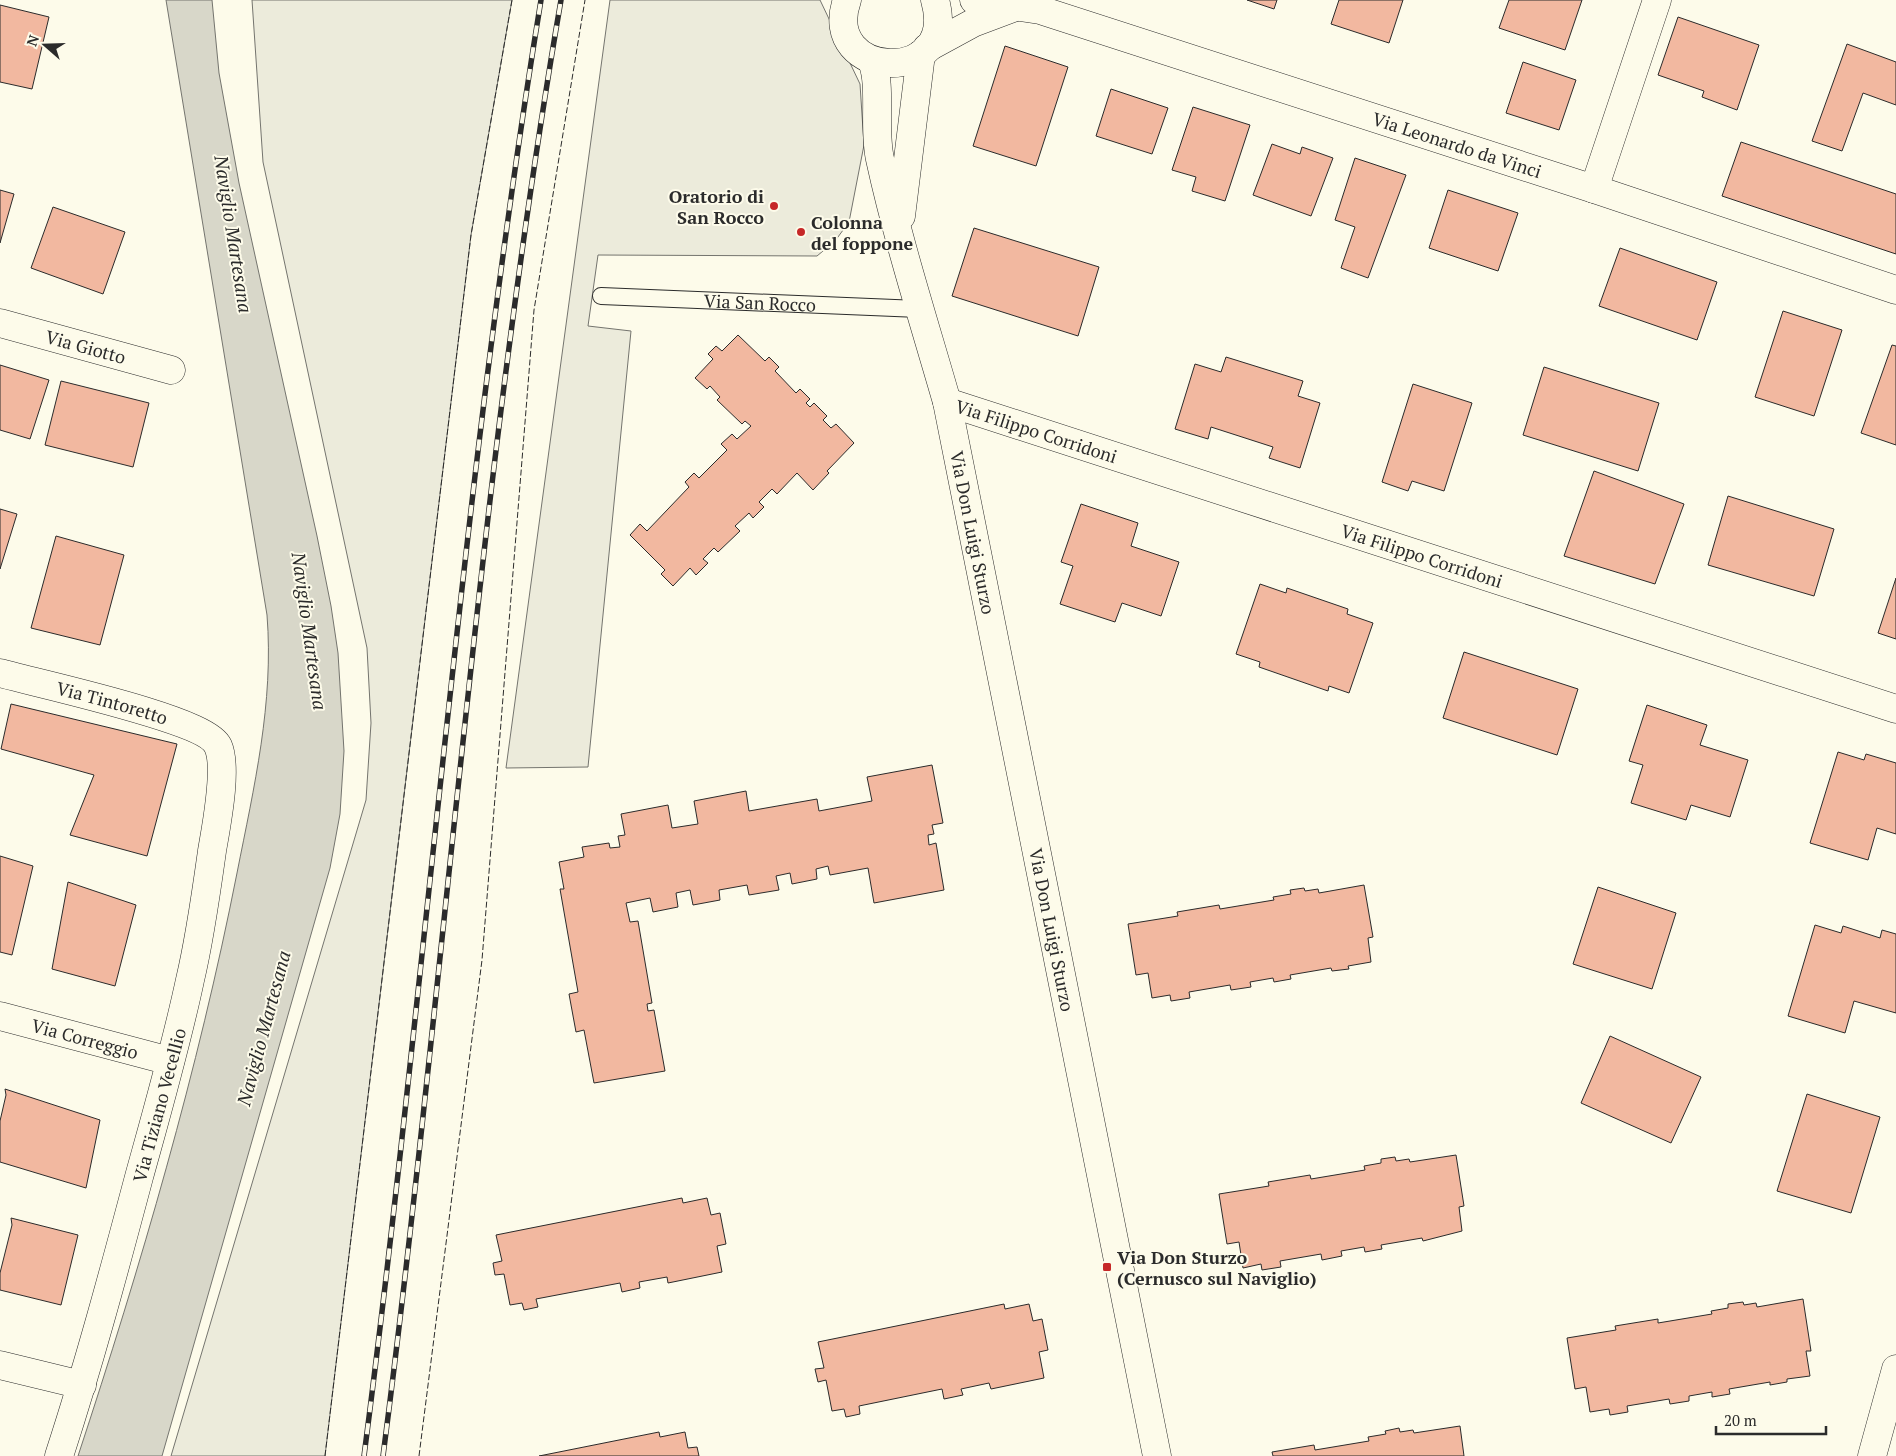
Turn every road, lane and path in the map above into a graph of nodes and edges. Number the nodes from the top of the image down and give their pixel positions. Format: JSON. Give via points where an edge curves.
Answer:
{"nodes":[{"id":1,"x":934,"y":0,"type":"edge"},
{"id":2,"x":974,"y":0,"type":"edge"},
{"id":3,"x":1657,"y":0,"type":"edge"},
{"id":4,"x":841,"y":7,"type":"edge"},
{"id":5,"x":1016,"y":7,"type":"junction"},
{"id":6,"x":924,"y":51,"type":"junction"},
{"id":7,"x":872,"y":61,"type":"junction"},
{"id":8,"x":1594,"y":189,"type":"junction"},
{"id":9,"x":898,"y":234,"type":"junction"},
{"id":10,"x":1896,"y":290,"type":"edge"},
{"id":11,"x":601,"y":296,"type":"dead end"},
{"id":12,"x":920,"y":308,"type":"junction"},
{"id":13,"x":0,"y":323,"type":"edge"},
{"id":14,"x":172,"y":370,"type":"dead end"},
{"id":15,"x":947,"y":402,"type":"junction"},
{"id":16,"x":0,"y":673,"type":"edge"},
{"id":17,"x":1896,"y":709,"type":"edge"},
{"id":18,"x":218,"y":746,"type":"joint"},
{"id":19,"x":0,"y":1016,"type":"edge"},
{"id":20,"x":170,"y":1061,"type":"junction"},
{"id":21,"x":0,"y":1365,"type":"edge"},
{"id":22,"x":1896,"y":1369,"type":"edge"},
{"id":23,"x":82,"y":1384,"type":"junction"},
{"id":24,"x":59,"y":1456,"type":"edge"},
{"id":25,"x":1157,"y":1456,"type":"edge"},
{"id":26,"x":1872,"y":1456,"type":"edge"}],
"edges":[{"from":1,"to":6,"type":"street","via":[[937,28]]},
{"from":2,"to":5,"type":"street","name":"Via Leonardo da Vinci"},
{"from":3,"to":8,"type":"street"},
{"from":4,"to":7,"type":"street","via":[[846,32],[854,47]]},
{"from":5,"to":6,"type":"street","via":[[973,23]]},
{"from":5,"to":8,"type":"street","name":"Via Leonardo da Vinci","via":[[1050,14]]},
{"from":6,"to":7,"type":"street","via":[[905,63],[894,65]]},
{"from":6,"to":9,"type":"street"},
{"from":7,"to":9,"type":"street","via":[[879,158]]},
{"from":8,"to":10,"type":"street","name":"Via Leonardo da Vinci"},
{"from":9,"to":12,"type":"street"},
{"from":11,"to":12,"type":"lane","name":"Via San Rocco"},
{"from":12,"to":15,"type":"street"},
{"from":13,"to":14,"type":"street","name":"Via Giotto"},
{"from":15,"to":17,"type":"street","name":"Via Filippo Corridoni"},
{"from":15,"to":25,"type":"street","name":"Via Don Luigi Sturzo"},
{"from":16,"to":18,"type":"street","name":"Via Tintoretto","via":[[179,722],[210,736]]},
{"from":18,"to":20,"type":"street","name":"Via Tiziano Vecellio","via":[[220,802],[195,960]]},
{"from":19,"to":20,"type":"street","name":"Via Correggio"},
{"from":20,"to":23,"type":"street","name":"Via Tiziano Vecellio"},
{"from":21,"to":23,"type":"street"},
{"from":22,"to":26,"type":"street"},
{"from":23,"to":24,"type":"street","name":"Via Tiziano Vecellio"}]}
